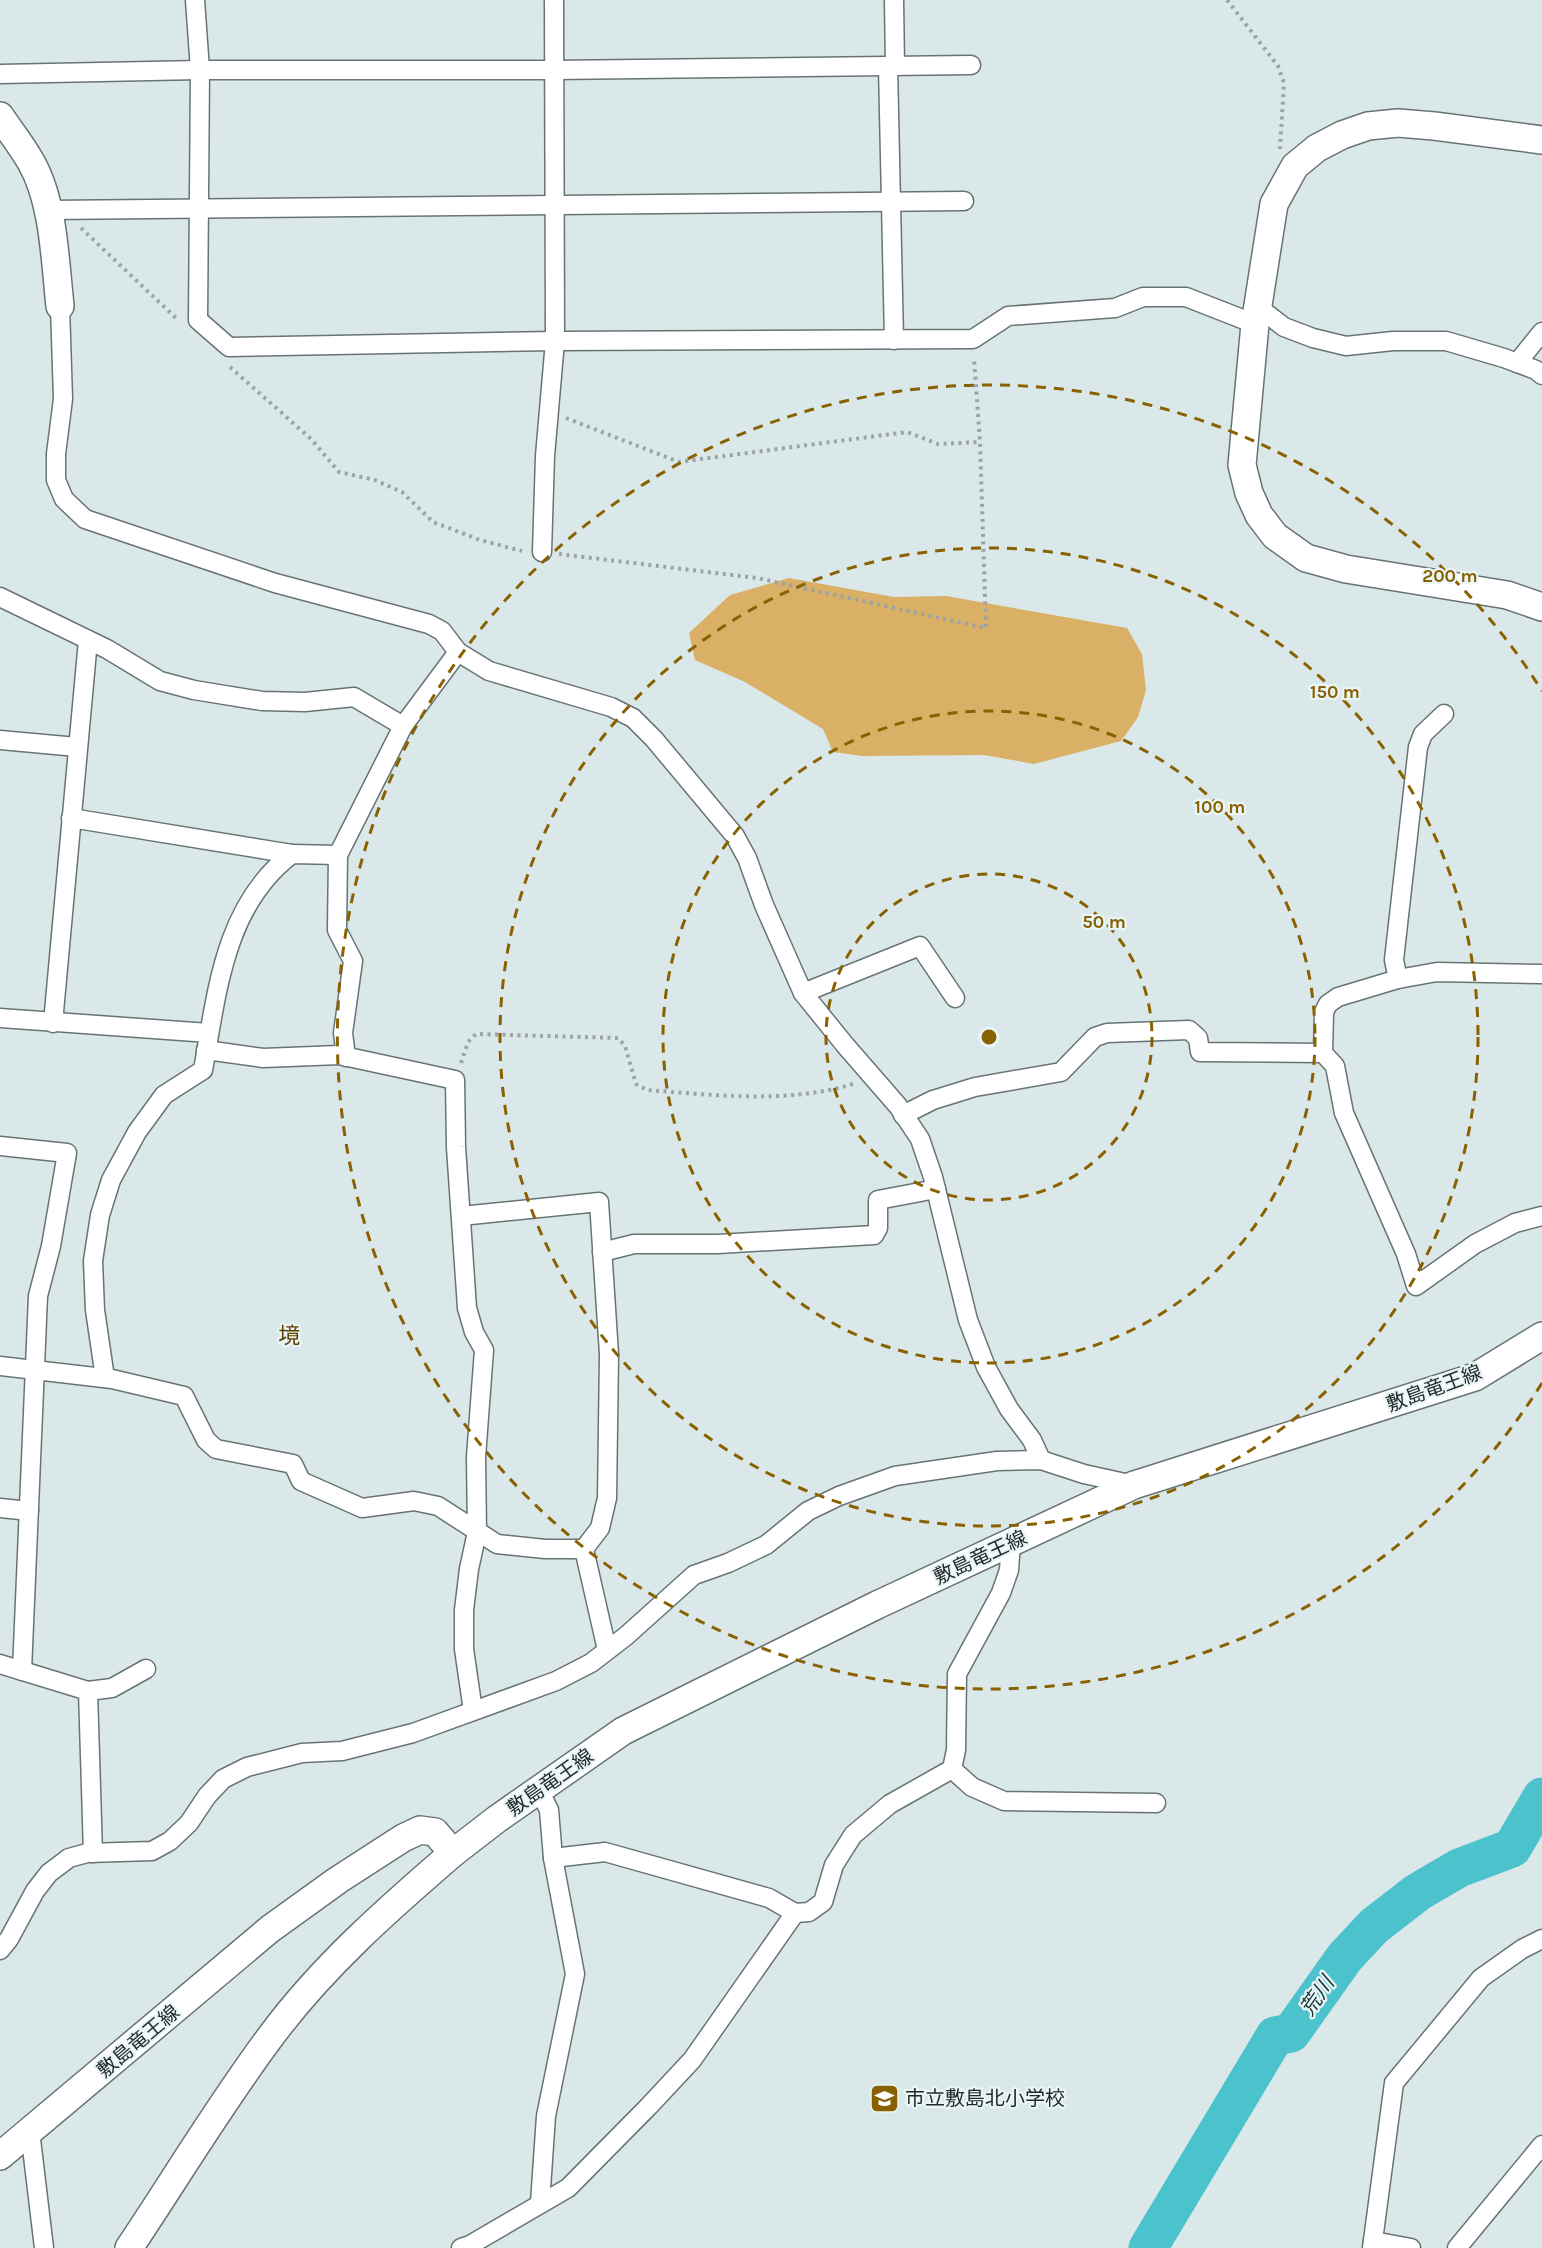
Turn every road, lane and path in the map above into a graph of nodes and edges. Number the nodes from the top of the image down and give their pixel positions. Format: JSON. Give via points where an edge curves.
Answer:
{"nodes":[{"id":1,"x":195,"y":0,"type":"edge"},
{"id":2,"x":554,"y":0,"type":"edge"},
{"id":3,"x":894,"y":0,"type":"edge"},
{"id":4,"x":1227,"y":0,"type":"edge"},
{"id":5,"x":971,"y":65,"type":"dead end"},
{"id":6,"x":891,"y":66,"type":"junction"},
{"id":7,"x":200,"y":70,"type":"junction"},
{"id":8,"x":554,"y":70,"type":"junction"},
{"id":9,"x":0,"y":74,"type":"edge"},
{"id":10,"x":0,"y":116,"type":"edge"},
{"id":11,"x":1542,"y":140,"type":"edge"},
{"id":12,"x":1279,"y":157,"type":"dead end"},
{"id":13,"x":890,"y":201,"type":"junction"},
{"id":14,"x":964,"y":201,"type":"dead end"},
{"id":15,"x":555,"y":204,"type":"junction"},
{"id":16,"x":199,"y":208,"type":"junction"},
{"id":17,"x":54,"y":209,"type":"junction"},
{"id":18,"x":60,"y":306,"type":"joint"},
{"id":19,"x":1257,"y":316,"type":"junction"},
{"id":20,"x":180,"y":322,"type":"dead end"},
{"id":21,"x":1542,"y":332,"type":"edge"},
{"id":22,"x":973,"y":339,"type":"junction"},
{"id":23,"x":894,"y":340,"type":"junction"},
{"id":24,"x":555,"y":341,"type":"junction"},
{"id":25,"x":223,"y":361,"type":"dead end"},
{"id":26,"x":1517,"y":363,"type":"junction"},
{"id":27,"x":1542,"y":375,"type":"edge"},
{"id":28,"x":549,"y":411,"type":"junction"},
{"id":29,"x":980,"y":442,"type":"junction"},
{"id":30,"x":542,"y":552,"type":"junction"},
{"id":31,"x":0,"y":597,"type":"edge"},
{"id":32,"x":1542,"y":607,"type":"edge"},
{"id":33,"x":88,"y":640,"type":"junction"},
{"id":34,"x":458,"y":652,"type":"junction"},
{"id":35,"x":1444,"y":714,"type":"dead end"},
{"id":36,"x":403,"y":726,"type":"junction"},
{"id":37,"x":0,"y":740,"type":"edge"},
{"id":38,"x":77,"y":747,"type":"junction"},
{"id":39,"x":71,"y":818,"type":"junction"},
{"id":40,"x":292,"y":854,"type":"junction"},
{"id":41,"x":338,"y":855,"type":"junction"},
{"id":42,"x":1542,"y":974,"type":"edge"},
{"id":43,"x":1398,"y":979,"type":"junction"},
{"id":44,"x":803,"y":993,"type":"junction"},
{"id":45,"x":955,"y":998,"type":"dead end"},
{"id":46,"x":0,"y":1018,"type":"edge"},
{"id":47,"x":53,"y":1023,"type":"junction"},
{"id":48,"x":208,"y":1042,"type":"junction"},
{"id":49,"x":1323,"y":1053,"type":"junction"},
{"id":50,"x":346,"y":1057,"type":"junction"},
{"id":51,"x":873,"y":1077,"type":"junction"},
{"id":52,"x":455,"y":1080,"type":"junction"},
{"id":53,"x":903,"y":1115,"type":"junction"},
{"id":54,"x":0,"y":1146,"type":"edge"},
{"id":55,"x":936,"y":1189,"type":"junction"},
{"id":56,"x":461,"y":1216,"type":"junction"},
{"id":57,"x":1542,"y":1216,"type":"edge"},
{"id":58,"x":602,"y":1252,"type":"junction"},
{"id":59,"x":1542,"y":1336,"type":"edge"},
{"id":60,"x":0,"y":1365,"type":"edge"},
{"id":61,"x":36,"y":1370,"type":"junction"},
{"id":62,"x":105,"y":1378,"type":"junction"},
{"id":63,"x":1041,"y":1460,"type":"junction"},
{"id":64,"x":1134,"y":1485,"type":"junction"},
{"id":65,"x":0,"y":1508,"type":"edge"},
{"id":66,"x":29,"y":1511,"type":"junction"},
{"id":67,"x":477,"y":1532,"type":"junction"},
{"id":68,"x":1011,"y":1542,"type":"junction"},
{"id":69,"x":584,"y":1549,"type":"junction"},
{"id":70,"x":607,"y":1650,"type":"junction"},
{"id":71,"x":0,"y":1664,"type":"edge"},
{"id":72,"x":146,"y":1669,"type":"dead end"},
{"id":73,"x":22,"y":1671,"type":"junction"},
{"id":74,"x":88,"y":1690,"type":"junction"},
{"id":75,"x":473,"y":1711,"type":"junction"},
{"id":76,"x":952,"y":1769,"type":"junction"},
{"id":77,"x":538,"y":1790,"type":"junction"},
{"id":78,"x":1156,"y":1803,"type":"dead end"},
{"id":79,"x":93,"y":1853,"type":"junction"},
{"id":80,"x":453,"y":1853,"type":"junction"},
{"id":81,"x":553,"y":1858,"type":"junction"},
{"id":82,"x":795,"y":1913,"type":"junction"},
{"id":83,"x":1542,"y":1939,"type":"edge"},
{"id":84,"x":0,"y":1950,"type":"edge"},
{"id":85,"x":30,"y":2131,"type":"junction"},
{"id":86,"x":1542,"y":2145,"type":"edge"},
{"id":87,"x":0,"y":2156,"type":"edge"},
{"id":88,"x":540,"y":2203,"type":"junction"},
{"id":89,"x":1372,"y":2244,"type":"edge"},
{"id":90,"x":467,"y":2247,"type":"edge"},
{"id":91,"x":44,"y":2248,"type":"edge"},
{"id":92,"x":129,"y":2248,"type":"edge"},
{"id":93,"x":1411,"y":2248,"type":"edge"},
{"id":94,"x":1457,"y":2248,"type":"edge"}],
"edges":[{"from":1,"to":7,"type":"street"},
{"from":2,"to":8,"type":"street"},
{"from":3,"to":6,"type":"street"},
{"from":4,"to":12,"type":"path","via":[[1278,66],[1284,83]]},
{"from":5,"to":6,"type":"street"},
{"from":6,"to":8,"type":"street"},
{"from":6,"to":13,"type":"street"},
{"from":7,"to":8,"type":"street"},
{"from":7,"to":9,"type":"street"},
{"from":7,"to":16,"type":"street"},
{"from":8,"to":15,"type":"street"},
{"from":10,"to":17,"type":"main road","via":[[32,163]]},
{"from":11,"to":19,"type":"main road","via":[[1398,123],[1368,126],[1317,148],[1295,166],[1274,204]]},
{"from":13,"to":14,"type":"street"},
{"from":13,"to":15,"type":"street"},
{"from":13,"to":23,"type":"street"},
{"from":15,"to":16,"type":"street"},
{"from":15,"to":24,"type":"street"},
{"from":16,"to":17,"type":"street"},
{"from":16,"to":24,"type":"street","via":[[198,321],[229,347]]},
{"from":17,"to":18,"type":"main road"},
{"from":17,"to":20,"type":"path"},
{"from":18,"to":34,"type":"street","via":[[63,399],[56,480],[64,499],[85,519],[275,584],[429,624],[442,631]]},
{"from":19,"to":22,"type":"street","via":[[1186,297],[1143,297],[1115,308],[1008,316]]},
{"from":19,"to":26,"type":"street","via":[[1314,339],[1346,346],[1446,341]]},
{"from":19,"to":32,"type":"main road","via":[[1242,465],[1259,515],[1275,536],[1306,558],[1507,595]]},
{"from":21,"to":26,"type":"street"},
{"from":22,"to":23,"type":"street"},
{"from":22,"to":29,"type":"path"},
{"from":23,"to":24,"type":"street"},
{"from":24,"to":28,"type":"street"},
{"from":25,"to":30,"type":"path","via":[[311,439],[339,472],[375,480],[402,492],[433,522],[452,530],[526,552]]},
{"from":26,"to":27,"type":"street"},
{"from":28,"to":29,"type":"path","via":[[680,462],[907,432],[938,444]]},
{"from":28,"to":30,"type":"street"},
{"from":29,"to":30,"type":"path","via":[[986,628],[757,578]]},
{"from":31,"to":33,"type":"street"},
{"from":33,"to":36,"type":"street","via":[[160,681],[262,701],[354,698]]},
{"from":33,"to":38,"type":"street"},
{"from":34,"to":36,"type":"street"},
{"from":34,"to":44,"type":"street","via":[[489,671],[611,707],[633,718],[735,836]]},
{"from":35,"to":43,"type":"street","via":[[1423,734],[1418,747],[1394,960]]},
{"from":36,"to":41,"type":"street"},
{"from":37,"to":38,"type":"street"},
{"from":38,"to":39,"type":"street"},
{"from":39,"to":40,"type":"street"},
{"from":39,"to":47,"type":"street"},
{"from":40,"to":41,"type":"street"},
{"from":40,"to":48,"type":"street","via":[[263,880],[233,932],[220,975]]},
{"from":41,"to":50,"type":"street","via":[[337,930],[353,961],[343,1033]]},
{"from":42,"to":43,"type":"street","via":[[1437,972]]},
{"from":43,"to":49,"type":"street","via":[[1338,996],[1328,1004],[1324,1012]]},
{"from":44,"to":45,"type":"street","via":[[920,946]]},
{"from":44,"to":51,"type":"street"},
{"from":46,"to":47,"type":"street"},
{"from":47,"to":48,"type":"street"},
{"from":48,"to":50,"type":"street","via":[[263,1058]]},
{"from":48,"to":62,"type":"street","via":[[203,1070],[164,1095],[137,1132],[105,1197],[93,1261],[95,1310]]},
{"from":49,"to":53,"type":"street","via":[[1200,1052],[1198,1038],[1189,1030],[1107,1033],[1095,1037],[1061,1072],[975,1087],[933,1100]]},
{"from":49,"to":57,"type":"street","via":[[1335,1066],[1344,1113],[1406,1254],[1416,1286],[1475,1244],[1515,1222]]},
{"from":50,"to":52,"type":"street"},
{"from":51,"to":52,"type":"path","via":[[833,1090],[770,1096],[647,1090],[636,1084],[625,1046],[618,1038],[476,1034],[468,1042]]},
{"from":51,"to":53,"type":"street"},
{"from":52,"to":56,"type":"street"},
{"from":53,"to":55,"type":"street","via":[[920,1139]]},
{"from":54,"to":61,"type":"street","via":[[67,1153],[38,1296]]},
{"from":55,"to":58,"type":"street","via":[[878,1200],[878,1228],[874,1234],[718,1244],[634,1244]]},
{"from":55,"to":63,"type":"street","via":[[968,1320],[986,1367]]},
{"from":56,"to":58,"type":"street","via":[[598,1202]]},
{"from":56,"to":67,"type":"street","via":[[467,1308],[484,1350],[476,1457]]},
{"from":58,"to":69,"type":"street","via":[[609,1354],[608,1498],[600,1528]]},
{"from":59,"to":64,"type":"main road","name":"敷島竜王線","via":[[1475,1377]]},
{"from":60,"to":61,"type":"street"},
{"from":61,"to":62,"type":"street"},
{"from":61,"to":66,"type":"street"},
{"from":62,"to":67,"type":"street","via":[[184,1396],[206,1440],[216,1449],[293,1464],[301,1481],[362,1508],[414,1500],[438,1506]]},
{"from":63,"to":64,"type":"street"},
{"from":63,"to":70,"type":"street","via":[[997,1461],[906,1474],[839,1496],[808,1511],[766,1545],[694,1575]]},
{"from":64,"to":68,"type":"main road","name":"敷島竜王線"},
{"from":65,"to":66,"type":"street"},
{"from":66,"to":73,"type":"street"},
{"from":67,"to":69,"type":"street","via":[[497,1544],[545,1550]]},
{"from":67,"to":75,"type":"street","via":[[464,1610],[464,1648]]},
{"from":68,"to":76,"type":"street","via":[[1009,1570],[1001,1593],[957,1674]]},
{"from":68,"to":77,"type":"main road","name":"敷島竜王線","via":[[623,1731]]},
{"from":69,"to":70,"type":"street"},
{"from":70,"to":75,"type":"street","via":[[556,1681]]},
{"from":71,"to":73,"type":"street"},
{"from":72,"to":74,"type":"street","via":[[112,1688]]},
{"from":73,"to":74,"type":"street"},
{"from":74,"to":79,"type":"street"},
{"from":75,"to":79,"type":"street","via":[[413,1733],[342,1751],[302,1753],[247,1767],[223,1779],[170,1841],[152,1851]]},
{"from":76,"to":78,"type":"street","via":[[972,1787],[1004,1801]]},
{"from":76,"to":82,"type":"street","via":[[890,1804],[853,1835],[834,1865],[823,1902],[808,1912]]},
{"from":77,"to":80,"type":"main road","name":"敷島竜王線"},
{"from":77,"to":81,"type":"street","via":[[549,1810]]},
{"from":79,"to":84,"type":"street","via":[[69,1858],[49,1873]]},
{"from":80,"to":85,"type":"main road","name":"敷島竜王線","via":[[435,1832],[420,1830],[338,1880],[270,1929]]},
{"from":80,"to":92,"type":"main road","name":"敷島竜王線","via":[[357,1940],[271,2036]]},
{"from":81,"to":82,"type":"street","via":[[605,1852],[769,1898]]},
{"from":81,"to":88,"type":"street","via":[[575,1974],[546,2116]]},
{"from":82,"to":88,"type":"street","via":[[692,2060],[568,2188]]},
{"from":83,"to":89,"type":"street","via":[[1480,1978],[1394,2083]]},
{"from":85,"to":87,"type":"main road","name":"敷島竜王線"},
{"from":85,"to":91,"type":"street"},
{"from":86,"to":94,"type":"street"},
{"from":88,"to":90,"type":"street"},
{"from":89,"to":93,"type":"street"}]}
